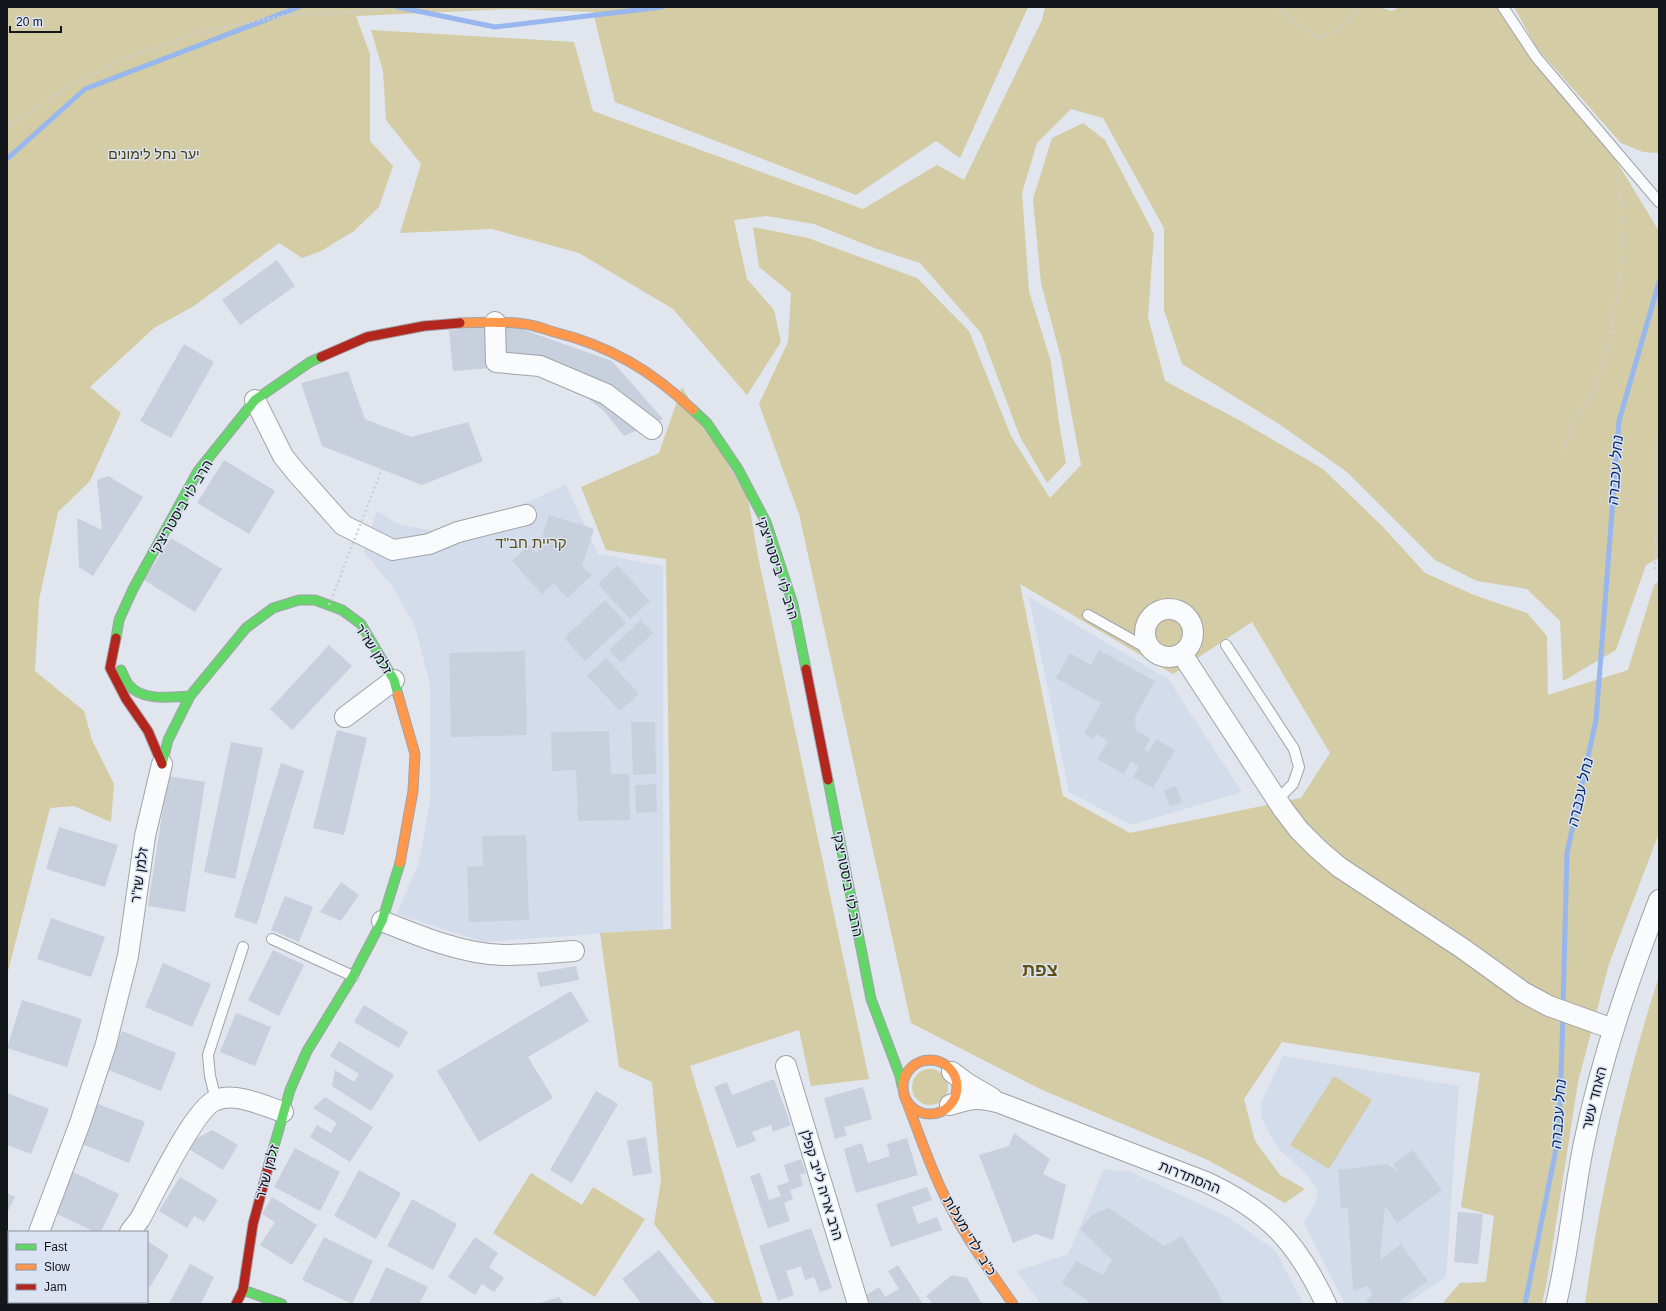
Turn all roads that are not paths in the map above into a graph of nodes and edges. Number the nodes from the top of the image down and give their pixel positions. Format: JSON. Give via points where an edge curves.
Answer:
{"nodes":[{"id":1,"x":1503,"y":7,"type":"edge"},
{"id":2,"x":1659,"y":202,"type":"edge"},
{"id":3,"x":495,"y":322,"type":"junction"},
{"id":4,"x":255,"y":400,"type":"junction"},
{"id":5,"x":652,"y":429,"type":"dead end"},
{"id":6,"x":526,"y":515,"type":"dead end"},
{"id":7,"x":1088,"y":615,"type":"dead end"},
{"id":8,"x":1226,"y":645,"type":"dead end"},
{"id":9,"x":113,"y":653,"type":"junction"},
{"id":10,"x":1182,"y":654,"type":"junction"},
{"id":11,"x":1159,"y":655,"type":"junction"},
{"id":12,"x":394,"y":680,"type":"junction"},
{"id":13,"x":190,"y":696,"type":"junction"},
{"id":14,"x":345,"y":717,"type":"dead end"},
{"id":15,"x":162,"y":764,"type":"junction"},
{"id":16,"x":1277,"y":800,"type":"junction"},
{"id":17,"x":1659,"y":900,"type":"edge"},
{"id":18,"x":382,"y":921,"type":"junction"},
{"id":19,"x":272,"y":939,"type":"dead end"},
{"id":20,"x":243,"y":947,"type":"dead end"},
{"id":21,"x":574,"y":952,"type":"dead end"},
{"id":22,"x":353,"y":976,"type":"junction"},
{"id":23,"x":874,"y":1008,"type":"junction"},
{"id":24,"x":1613,"y":1029,"type":"junction"},
{"id":25,"x":898,"y":1040,"type":"dead end"},
{"id":26,"x":918,"y":1054,"type":"dead end"},
{"id":27,"x":786,"y":1066,"type":"dead end"},
{"id":28,"x":944,"y":1067,"type":"junction"},
{"id":29,"x":903,"y":1091,"type":"junction"},
{"id":30,"x":216,"y":1100,"type":"junction"},
{"id":31,"x":1010,"y":1107,"type":"junction"},
{"id":32,"x":943,"y":1109,"type":"junction"},
{"id":33,"x":283,"y":1112,"type":"junction"},
{"id":34,"x":933,"y":1124,"type":"dead end"},
{"id":35,"x":930,"y":1134,"type":"dead end"},
{"id":36,"x":933,"y":1165,"type":"junction"},
{"id":37,"x":38,"y":1231,"type":"edge"},
{"id":38,"x":131,"y":1231,"type":"edge"},
{"id":39,"x":243,"y":1290,"type":"junction"},
{"id":40,"x":236,"y":1304,"type":"edge"},
{"id":41,"x":282,"y":1304,"type":"edge"},
{"id":42,"x":858,"y":1304,"type":"edge"},
{"id":43,"x":1013,"y":1304,"type":"edge"},
{"id":44,"x":1326,"y":1304,"type":"edge"},
{"id":45,"x":1556,"y":1304,"type":"edge"}],
"edges":[{"from":1,"to":2,"type":"lane","via":[[1536,57]]},
{"from":3,"to":4,"type":"street","name":"הרב לוי ביסטריצקי","via":[[432,325],[368,337],[310,362]]},
{"from":3,"to":5,"type":"street","via":[[496,362],[540,366],[606,394]]},
{"from":3,"to":23,"type":"street","name":"הרב לוי ביסטריצקי","via":[[525,324],[563,334],[605,348],[636,365],[673,391],[707,423],[738,469],[766,522],[793,604]]},
{"from":4,"to":6,"type":"street","via":[[283,456],[343,525],[393,550],[430,544],[458,532]]},
{"from":4,"to":9,"type":"street","name":"הרב לוי ביסטריצקי","via":[[198,471],[133,589],[119,620]]},
{"from":7,"to":11,"type":"lane"},
{"from":8,"to":16,"type":"lane","via":[[1294,750],[1300,767],[1293,784]]},
{"from":9,"to":13,"type":"street","via":[[129,685],[140,693],[153,697]]},
{"from":9,"to":15,"type":"street","name":"הרב לוי ביסטריצקי","via":[[110,668],[126,699],[148,731]]},
{"from":10,"to":11,"type":"street","via":[[1176,657]]},
{"from":10,"to":11,"type":"street","via":[[1193,641],[1192,626],[1189,618],[1174,609],[1155,613],[1146,627],[1147,643]]},
{"from":10,"to":16,"type":"street"},
{"from":12,"to":13,"type":"street","name":"זלמן שז\"ר","via":[[361,624],[329,604],[315,600],[299,600],[273,608],[246,628]]},
{"from":12,"to":14,"type":"street"},
{"from":12,"to":18,"type":"street","name":"זלמן שז\"ר","via":[[415,754],[414,792],[403,850]]},
{"from":13,"to":15,"type":"street","name":"זלמן שז\"ר","via":[[168,740]]},
{"from":15,"to":37,"type":"street","name":"זלמן שז\"ר","via":[[145,836],[128,956],[108,1037],[80,1123]]},
{"from":16,"to":24,"type":"street","via":[[1299,830],[1339,867],[1462,948],[1523,992],[1549,1006]]},
{"from":17,"to":24,"type":"street","name":"האחד עשר"},
{"from":18,"to":21,"type":"street","via":[[433,940],[473,951],[502,955]]},
{"from":18,"to":22,"type":"street","name":"זלמן שז\"ר"},
{"from":19,"to":22,"type":"lane"},
{"from":20,"to":30,"type":"lane","via":[[208,1055]]},
{"from":22,"to":33,"type":"street","name":"זלמן שז\"ר","via":[[307,1052]]},
{"from":23,"to":25,"type":"street","name":"הרב לוי ביסטריצקי","via":[[883,1025]]},
{"from":23,"to":29,"type":"street","name":"הרב לוי ביסטריצקי","via":[[890,1046]]},
{"from":24,"to":45,"type":"street","name":"האחד עשר","via":[[1583,1144]]},
{"from":26,"to":28,"type":"street"},
{"from":27,"to":42,"type":"street","name":"הרב אריה לייב קפלן"},
{"from":28,"to":29,"type":"street","via":[[924,1060],[910,1068],[905,1076]]},
{"from":28,"to":31,"type":"street","name":"ההסתדרות","via":[[986,1095]]},
{"from":28,"to":32,"type":"street","via":[[956,1081],[957,1087],[955,1096]]},
{"from":29,"to":32,"type":"street","via":[[908,1103],[918,1112],[927,1114]]},
{"from":29,"to":36,"type":"street","name":"כ\"ב ילדי מעלות"},
{"from":30,"to":33,"type":"street","via":[[239,1098]]},
{"from":30,"to":38,"type":"street","via":[[206,1106],[192,1123],[140,1219]]},
{"from":31,"to":32,"type":"street","name":"ההסתדרות","via":[[983,1098]]},
{"from":31,"to":44,"type":"street","name":"ההסתדרות","via":[[1232,1194],[1270,1222],[1285,1238],[1301,1257]]},
{"from":32,"to":34,"type":"street"},
{"from":33,"to":39,"type":"street","name":"זלמן שז\"ר","via":[[253,1224]]},
{"from":35,"to":36,"type":"street","name":"כ\"ב ילדי מעלות","via":[[929,1146]]},
{"from":36,"to":43,"type":"street","name":"כ\"ב ילדי מעלות","via":[[953,1213]]},
{"from":39,"to":40,"type":"street","name":"זלמן שז\"ר"},
{"from":39,"to":41,"type":"street"}]}
